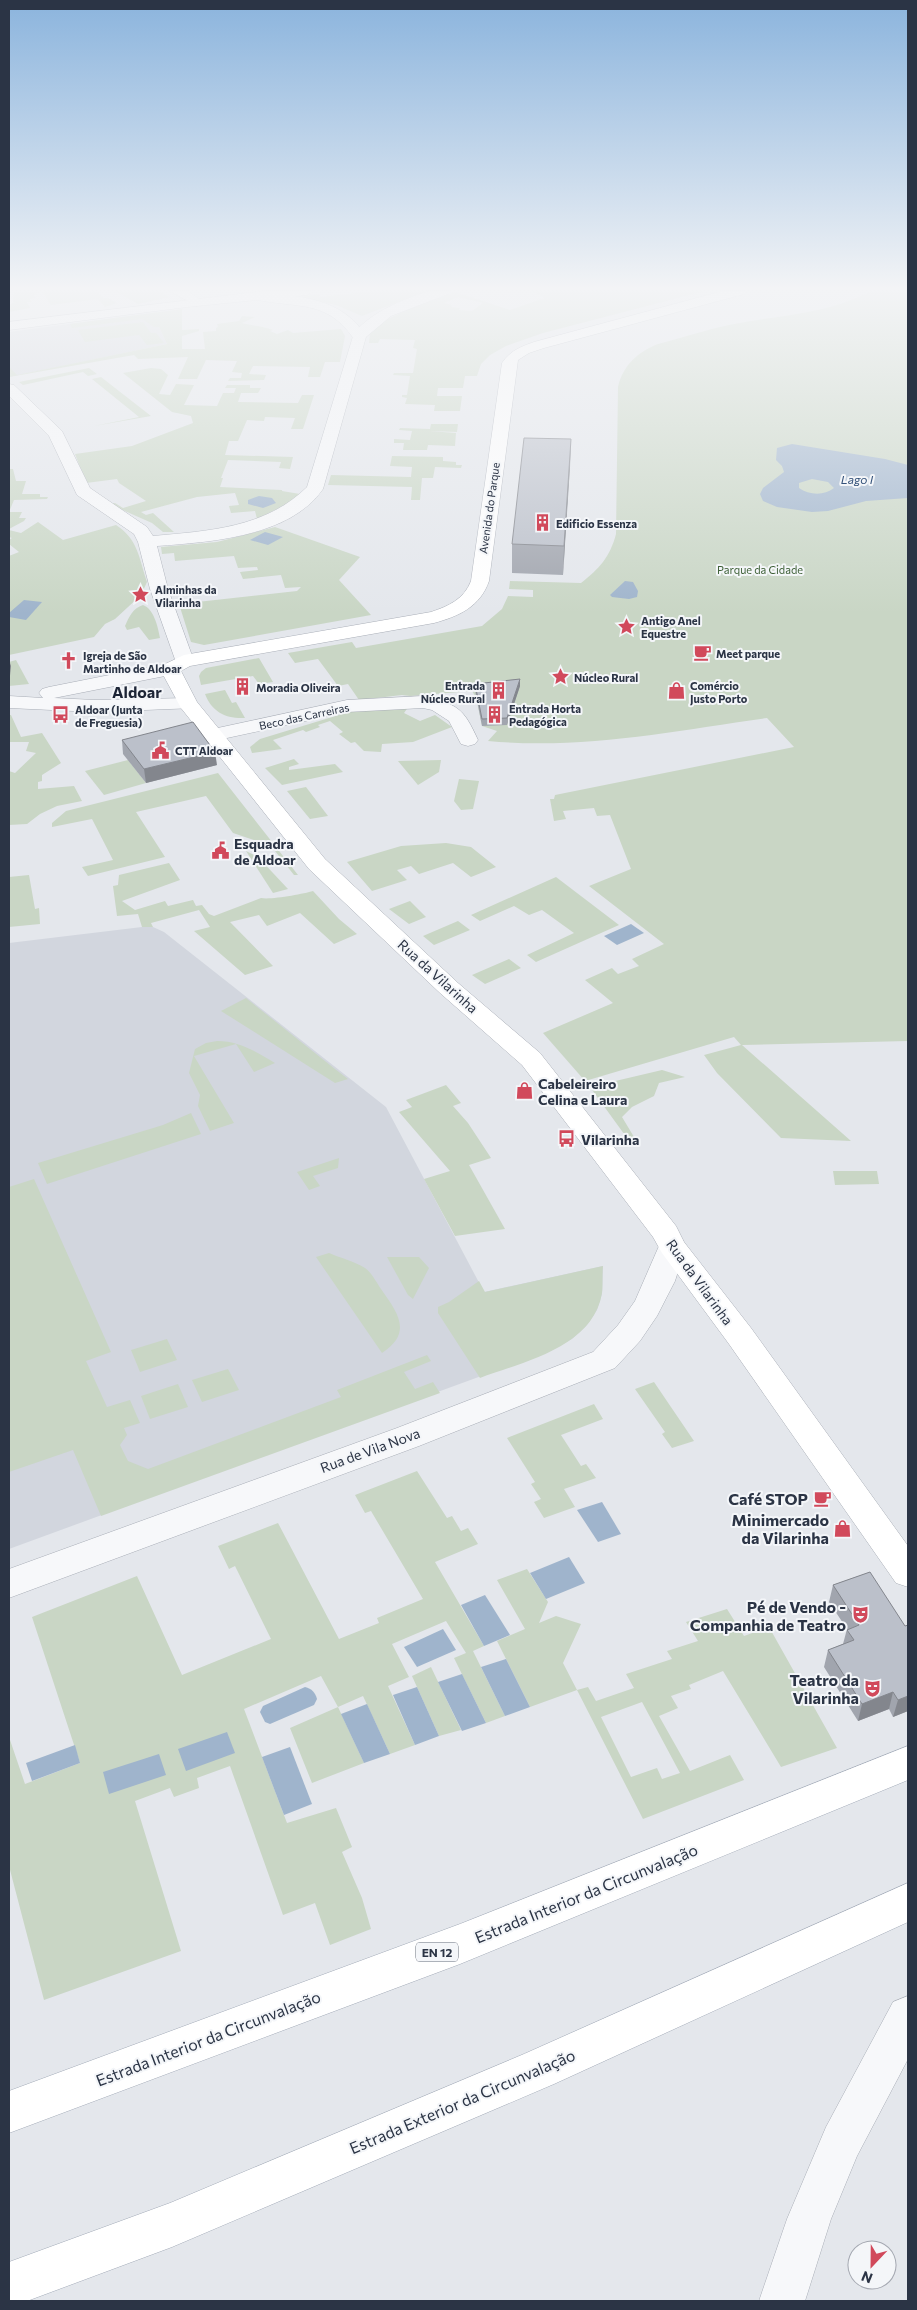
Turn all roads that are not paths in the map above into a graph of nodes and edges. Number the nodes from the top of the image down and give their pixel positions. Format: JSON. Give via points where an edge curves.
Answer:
{"nodes":[{"id":1,"x":20,"y":399,"type":"edge"},
{"id":2,"x":341,"y":399,"type":"edge"},
{"id":3,"x":504,"y":399,"type":"edge"},
{"id":4,"x":147,"y":542,"type":"junction"},
{"id":5,"x":177,"y":665,"type":"junction"},
{"id":6,"x":9,"y":701,"type":"edge"},
{"id":7,"x":188,"y":704,"type":"junction"},
{"id":8,"x":213,"y":735,"type":"junction"},
{"id":9,"x":468,"y":740,"type":"dead end"},
{"id":10,"x":672,"y":1246,"type":"junction"},
{"id":11,"x":908,"y":1573,"type":"edge"},
{"id":12,"x":9,"y":1584,"type":"edge"},
{"id":13,"x":908,"y":1763,"type":"edge"},
{"id":14,"x":908,"y":1902,"type":"edge"},
{"id":15,"x":908,"y":2017,"type":"edge"},
{"id":16,"x":9,"y":2112,"type":"edge"},
{"id":17,"x":9,"y":2286,"type":"edge"},
{"id":18,"x":782,"y":2301,"type":"edge"}],
"edges":[{"from":1,"to":4,"type":"street","name":"Rua da Vilarinha","via":[[56,434],[83,490],[142,531]]},
{"from":2,"to":4,"type":"street","via":[[315,489],[299,507],[251,527]]},
{"from":3,"to":5,"type":"main road","name":"Avenida do Parque","via":[[480,581],[474,596],[466,604],[434,617]]},
{"from":4,"to":5,"type":"street","name":"Rua da Vilarinha"},
{"from":5,"to":6,"type":"street"},
{"from":5,"to":7,"type":"main road","name":"Rua da Vilarinha"},
{"from":6,"to":7,"type":"street","via":[[95,706]]},
{"from":7,"to":8,"type":"main road","name":"Rua da Vilarinha"},
{"from":8,"to":9,"type":"street","name":"Beco das Carreiras","via":[[347,706],[423,702],[439,706],[458,718]]},
{"from":8,"to":10,"type":"main road","name":"Rua da Vilarinha","via":[[317,864],[449,988],[531,1059],[666,1233]]},
{"from":10,"to":11,"type":"main road","name":"Rua da Vilarinha"},
{"from":10,"to":12,"type":"street","name":"Rua de Vila Nova","via":[[661,1282],[642,1316],[604,1360],[408,1437]]},
{"from":13,"to":16,"type":"main road","name":"Estrada Interior da Circunvalação","number":"EN 12","via":[[460,1944]]},
{"from":14,"to":17,"type":"main road","name":"Estrada Exterior da Circunvalação","via":[[521,2077],[172,2225]]},
{"from":15,"to":18,"type":"street","via":[[841,2142],[809,2220]]}]}
